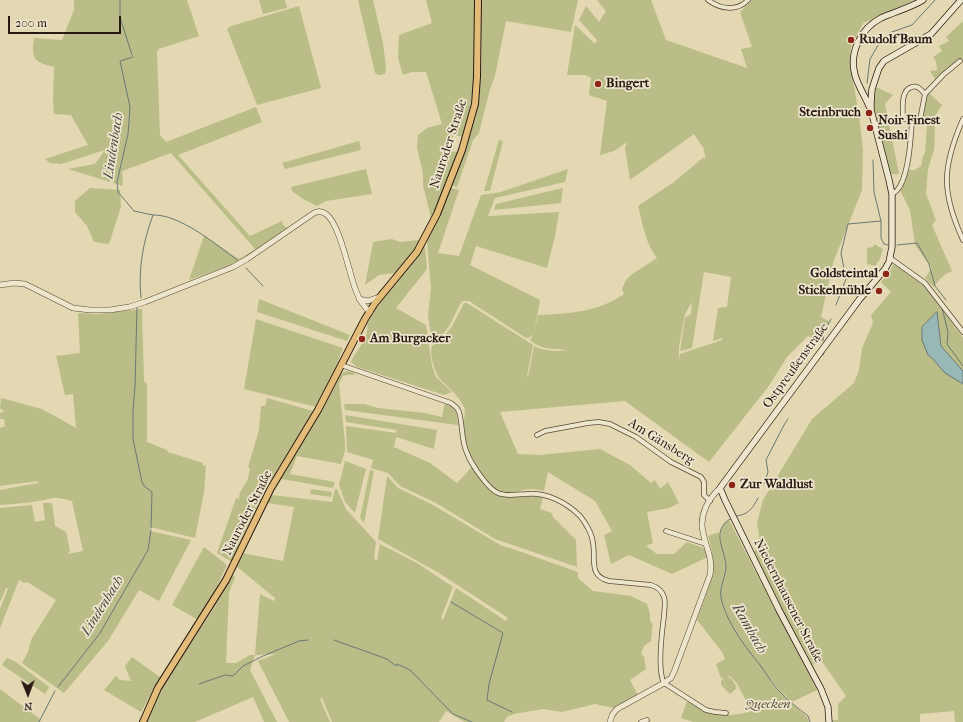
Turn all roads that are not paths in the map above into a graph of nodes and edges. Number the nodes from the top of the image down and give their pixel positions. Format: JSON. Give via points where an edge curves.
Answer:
{"nodes":[{"id":1,"x":478,"y":0,"type":"edge"},
{"id":2,"x":708,"y":0,"type":"edge"},
{"id":3,"x":748,"y":0,"type":"edge"},
{"id":4,"x":923,"y":0,"type":"edge"},
{"id":5,"x":961,"y":0,"type":"edge"},
{"id":6,"x":960,"y":61,"type":"dead end"},
{"id":7,"x":872,"y":89,"type":"junction"},
{"id":8,"x":863,"y":90,"type":"junction"},
{"id":9,"x":925,"y":94,"type":"junction"},
{"id":10,"x":871,"y":110,"type":"junction"},
{"id":11,"x":963,"y":119,"type":"edge"},
{"id":12,"x":912,"y":120,"type":"junction"},
{"id":13,"x":892,"y":194,"type":"junction"},
{"id":14,"x":963,"y":240,"type":"edge"},
{"id":15,"x":890,"y":258,"type":"junction"},
{"id":16,"x":0,"y":285,"type":"edge"},
{"id":17,"x":381,"y":296,"type":"junction"},
{"id":18,"x":359,"y":299,"type":"junction"},
{"id":19,"x":370,"y":312,"type":"junction"},
{"id":20,"x":963,"y":332,"type":"edge"},
{"id":21,"x":341,"y":365,"type":"junction"},
{"id":22,"x":537,"y":435,"type":"dead end"},
{"id":23,"x":721,"y":490,"type":"junction"},
{"id":24,"x":710,"y":501,"type":"junction"},
{"id":25,"x":666,"y":531,"type":"dead end"},
{"id":26,"x":706,"y":544,"type":"junction"},
{"id":27,"x":664,"y":683,"type":"junction"},
{"id":28,"x":726,"y":713,"type":"dead end"},
{"id":29,"x":647,"y":720,"type":"dead end"},
{"id":30,"x":143,"y":722,"type":"edge"},
{"id":31,"x":610,"y":722,"type":"edge"},
{"id":32,"x":641,"y":722,"type":"edge"},
{"id":33,"x":829,"y":722,"type":"edge"}],
"edges":[{"from":1,"to":17,"type":"main road","name":"Nauroder Straße","via":[[477,86],[473,114],[449,185],[423,242]]},
{"from":2,"to":3,"type":"street","via":[[729,8],[736,8]]},
{"from":4,"to":8,"type":"main road","via":[[876,20],[861,36],[855,50],[854,64],[856,78]]},
{"from":5,"to":7,"type":"main road","via":[[928,36],[884,61]]},
{"from":6,"to":9,"type":"street"},
{"from":7,"to":8,"type":"main road"},
{"from":7,"to":10,"type":"main road"},
{"from":8,"to":10,"type":"main road"},
{"from":9,"to":12,"type":"street","via":[[920,120]]},
{"from":9,"to":12,"type":"street","via":[[915,86],[909,88],[904,95],[903,119]]},
{"from":10,"to":13,"type":"main road"},
{"from":11,"to":14,"type":"street","via":[[948,162],[946,188],[953,217]]},
{"from":12,"to":13,"type":"street","via":[[907,169],[898,190]]},
{"from":13,"to":15,"type":"main road"},
{"from":15,"to":20,"type":"street","via":[[925,283]]},
{"from":15,"to":23,"type":"main road","name":"Ostpreußenstraße","via":[[885,270],[859,300]]},
{"from":16,"to":18,"type":"street","via":[[25,284],[66,306],[80,310],[129,307],[234,267],[319,211],[326,214],[333,224]]},
{"from":17,"to":18,"type":"street","via":[[368,301]]},
{"from":17,"to":19,"type":"main road","name":"Nauroder Straße"},
{"from":18,"to":19,"type":"street"},
{"from":19,"to":21,"type":"main road","name":"Nauroder Straße"},
{"from":21,"to":27,"type":"street","via":[[451,403],[459,412],[466,453],[493,491],[505,495],[536,494],[560,501],[586,525],[593,541],[594,569],[601,578],[609,581],[651,584],[659,589],[665,600],[661,642]]},
{"from":21,"to":30,"type":"main road","name":"Nauroder Straße","via":[[311,423],[272,488],[226,580],[158,688]]},
{"from":22,"to":24,"type":"street","name":"Am Gänsberg","via":[[545,431],[593,422],[615,426],[640,439],[671,462],[701,477],[704,482],[704,495]]},
{"from":23,"to":24,"type":"street","name":"Ostpreußenstraße","via":[[714,494]]},
{"from":23,"to":33,"type":"main road","name":"Niedernhausener Straße","via":[[779,610],[821,689],[828,707]]},
{"from":24,"to":26,"type":"street","name":"Ostpreußenstraße","via":[[704,511],[702,523]]},
{"from":25,"to":26,"type":"street"},
{"from":26,"to":27,"type":"street","name":"Ostpreußenstraße","via":[[711,560],[709,580],[676,669],[671,678]]},
{"from":27,"to":28,"type":"street","via":[[706,710]]},
{"from":27,"to":31,"type":"street","via":[[620,707]]},
{"from":29,"to":32,"type":"street"}]}
